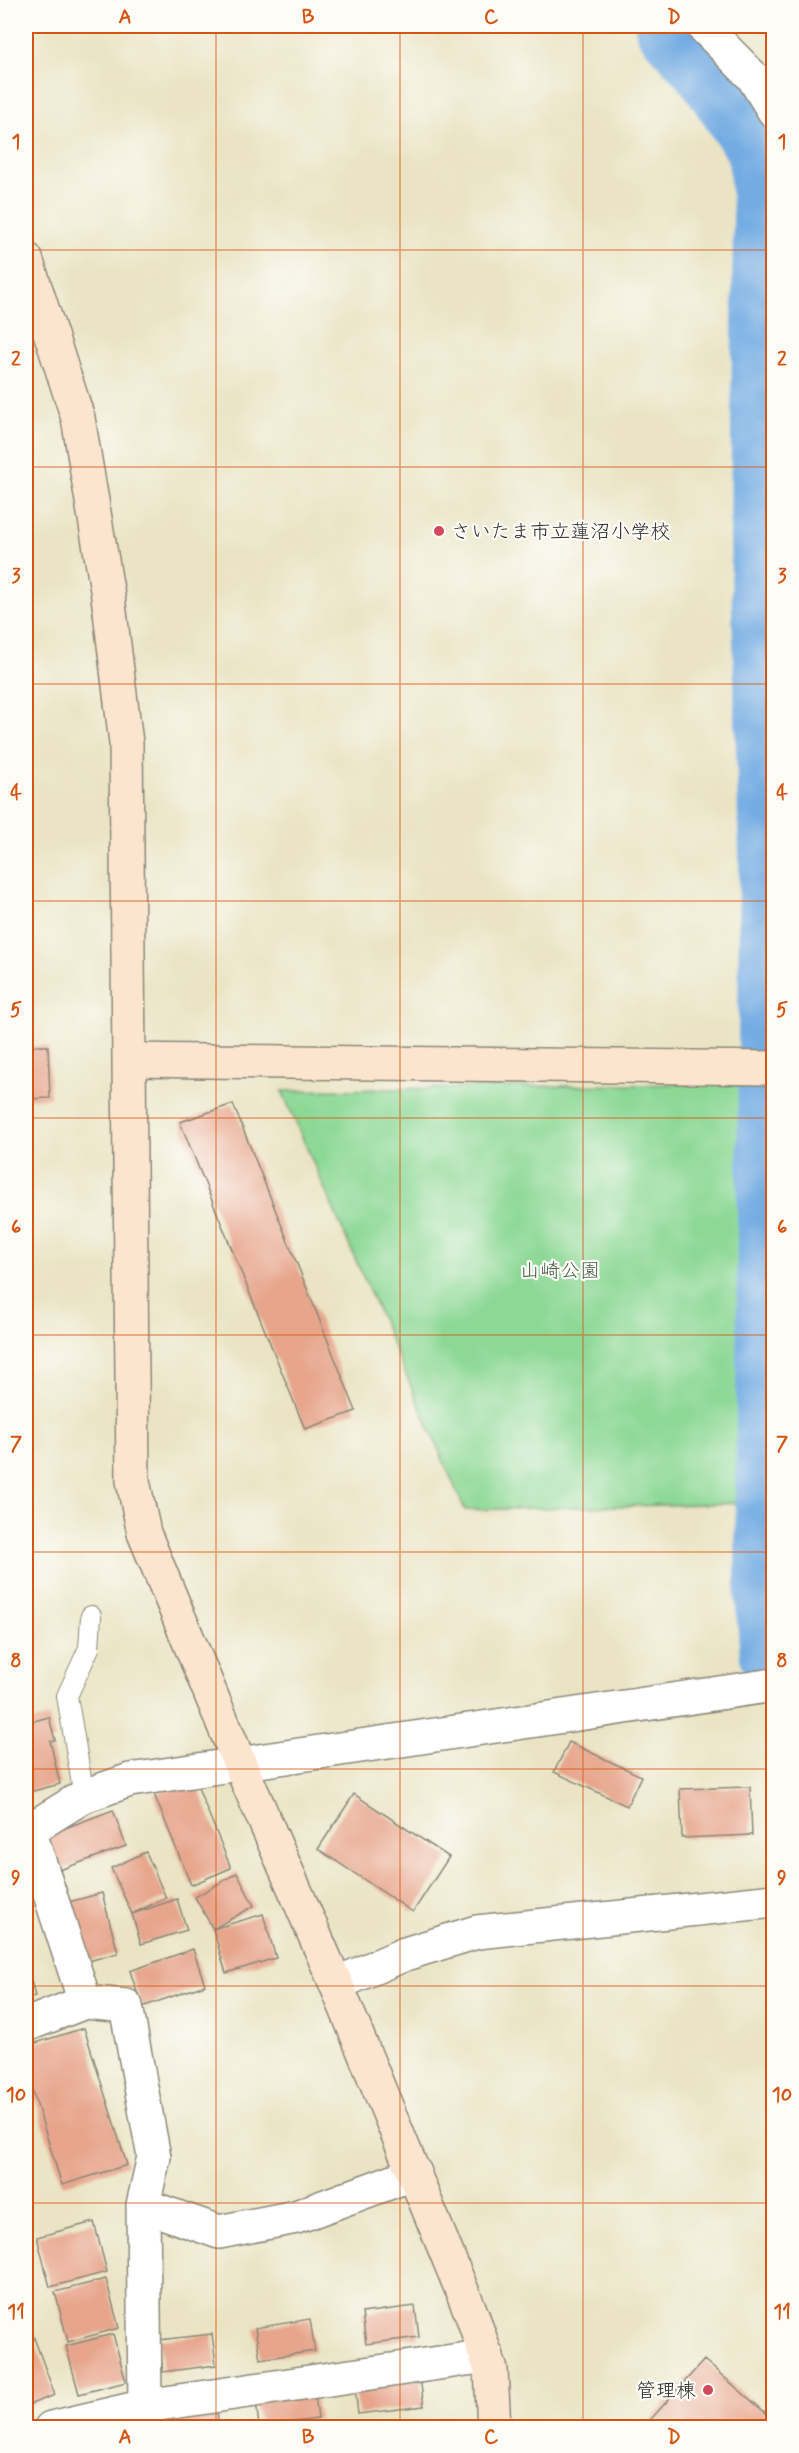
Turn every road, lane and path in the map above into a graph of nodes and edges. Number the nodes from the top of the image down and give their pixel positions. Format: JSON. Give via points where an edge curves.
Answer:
{"nodes":[{"id":1,"x":703,"y":26,"type":"edge"},
{"id":2,"x":774,"y":111,"type":"edge"},
{"id":3,"x":28,"y":271,"type":"edge"},
{"id":4,"x":129,"y":1060,"type":"junction"},
{"id":5,"x":774,"y":1068,"type":"edge"},
{"id":6,"x":91,"y":1616,"type":"dead end"},
{"id":7,"x":774,"y":1685,"type":"edge"},
{"id":8,"x":239,"y":1762,"type":"junction"},
{"id":9,"x":84,"y":1796,"type":"junction"},
{"id":10,"x":27,"y":1831,"type":"edge"},
{"id":11,"x":774,"y":1901,"type":"edge"},
{"id":12,"x":336,"y":1984,"type":"junction"},
{"id":13,"x":85,"y":2002,"type":"junction"},
{"id":14,"x":26,"y":2025,"type":"edge"},
{"id":15,"x":415,"y":2174,"type":"junction"},
{"id":16,"x":143,"y":2205,"type":"junction"},
{"id":17,"x":487,"y":2356,"type":"junction"},
{"id":18,"x":147,"y":2417,"type":"edge"},
{"id":19,"x":51,"y":2427,"type":"edge"},
{"id":20,"x":494,"y":2427,"type":"edge"}],
"edges":[{"from":1,"to":2,"type":"street","via":[[753,77]]},
{"from":3,"to":4,"type":"street","via":[[78,418],[108,596],[126,743]]},
{"from":4,"to":5,"type":"street"},
{"from":4,"to":8,"type":"street","via":[[133,1481],[144,1533]]},
{"from":6,"to":9,"type":"lane","via":[[89,1648],[67,1696]]},
{"from":7,"to":8,"type":"street"},
{"from":8,"to":9,"type":"street","via":[[130,1780]]},
{"from":8,"to":12,"type":"street"},
{"from":9,"to":10,"type":"street"},
{"from":10,"to":13,"type":"street"},
{"from":11,"to":12,"type":"street","via":[[477,1932],[405,1954]]},
{"from":12,"to":15,"type":"street"},
{"from":13,"to":14,"type":"street"},
{"from":13,"to":16,"type":"street","via":[[126,2006],[154,2157]]},
{"from":15,"to":16,"type":"street","via":[[296,2217],[219,2232]]},
{"from":15,"to":17,"type":"street"},
{"from":16,"to":18,"type":"street"},
{"from":17,"to":18,"type":"street"},
{"from":17,"to":20,"type":"street"},
{"from":18,"to":19,"type":"street"}]}
